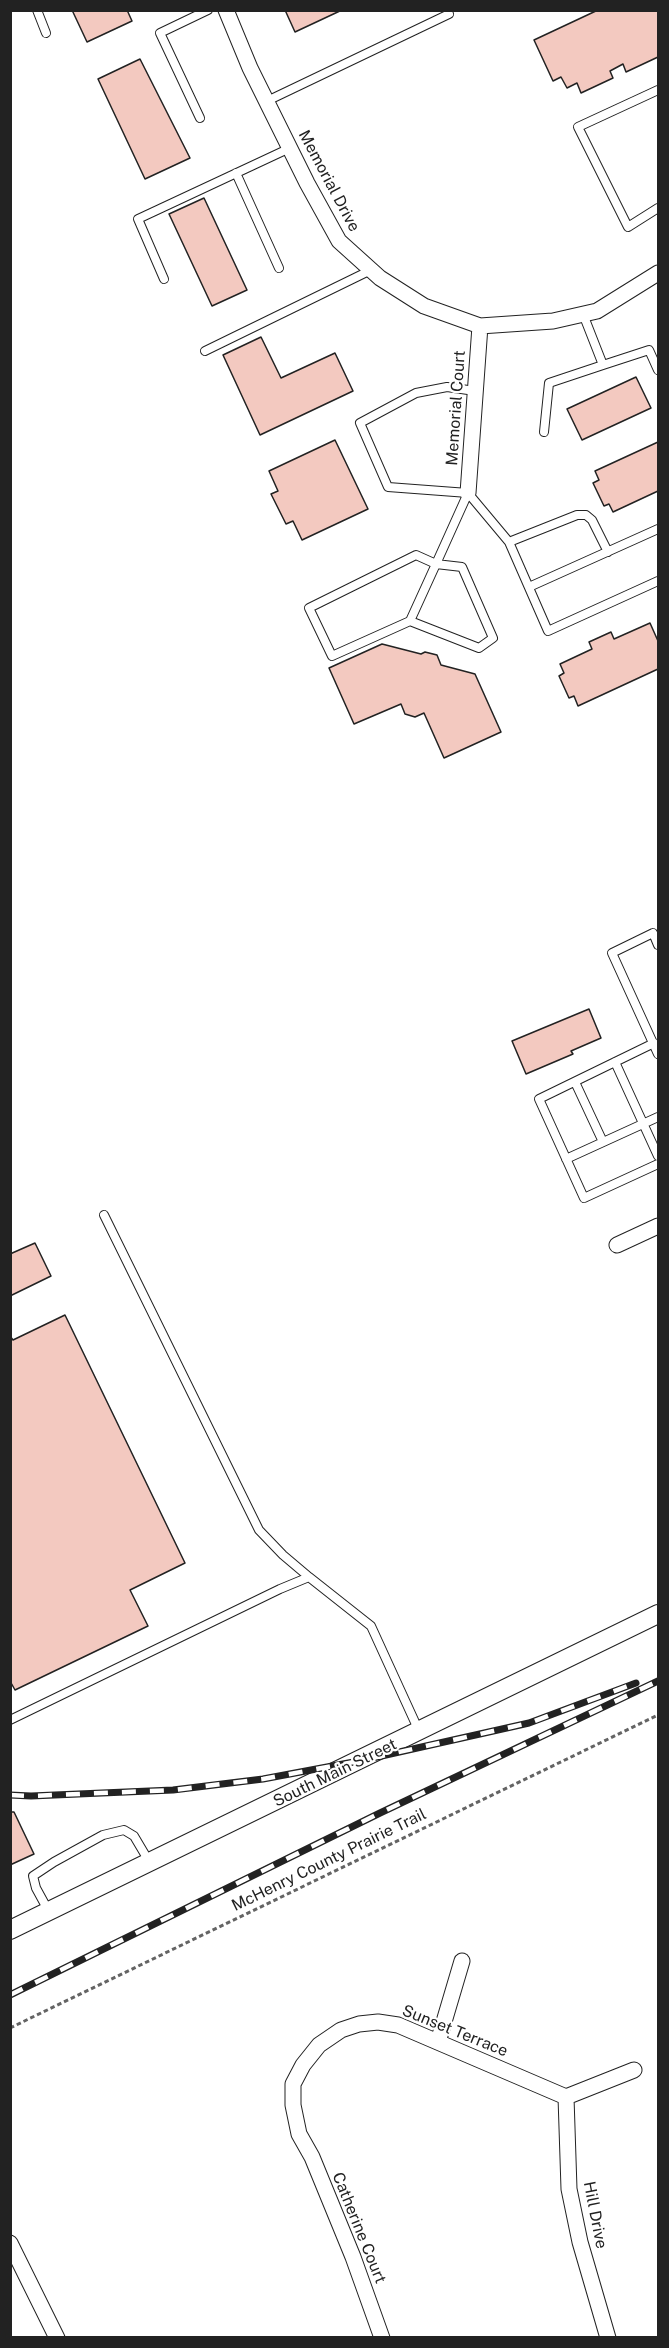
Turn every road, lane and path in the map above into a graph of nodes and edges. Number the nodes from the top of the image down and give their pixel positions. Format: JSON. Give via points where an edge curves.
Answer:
{"nodes":[{"id":1,"x":37,"y":10,"type":"edge"},
{"id":2,"x":208,"y":10,"type":"edge"},
{"id":3,"x":226,"y":10,"type":"edge"},
{"id":4,"x":449,"y":14,"type":"dead end"},
{"id":5,"x":46,"y":33,"type":"dead end"},
{"id":6,"x":658,"y":90,"type":"edge"},
{"id":7,"x":267,"y":101,"type":"junction"},
{"id":8,"x":200,"y":118,"type":"dead end"},
{"id":9,"x":290,"y":148,"type":"junction"},
{"id":10,"x":236,"y":173,"type":"junction"},
{"id":11,"x":658,"y":208,"type":"edge"},
{"id":12,"x":279,"y":268,"type":"dead end"},
{"id":13,"x":371,"y":270,"type":"junction"},
{"id":14,"x":658,"y":273,"type":"edge"},
{"id":15,"x":164,"y":279,"type":"dead end"},
{"id":16,"x":584,"y":314,"type":"junction"},
{"id":17,"x":480,"y":326,"type":"junction"},
{"id":18,"x":206,"y":351,"type":"dead end"},
{"id":19,"x":603,"y":365,"type":"junction"},
{"id":20,"x":658,"y":370,"type":"edge"},
{"id":21,"x":475,"y":391,"type":"junction"},
{"id":22,"x":544,"y":432,"type":"dead end"},
{"id":23,"x":468,"y":493,"type":"junction"},
{"id":24,"x":658,"y":529,"type":"edge"},
{"id":25,"x":509,"y":542,"type":"junction"},
{"id":26,"x":608,"y":552,"type":"junction"},
{"id":27,"x":436,"y":564,"type":"junction"},
{"id":28,"x":658,"y":581,"type":"edge"},
{"id":29,"x":529,"y":587,"type":"junction"},
{"id":30,"x":410,"y":621,"type":"junction"},
{"id":31,"x":658,"y":945,"type":"edge"},
{"id":32,"x":654,"y":1043,"type":"junction"},
{"id":33,"x":658,"y":1054,"type":"edge"},
{"id":34,"x":615,"y":1062,"type":"junction"},
{"id":35,"x":575,"y":1082,"type":"junction"},
{"id":36,"x":658,"y":1117,"type":"edge"},
{"id":37,"x":643,"y":1124,"type":"junction"},
{"id":38,"x":603,"y":1142,"type":"junction"},
{"id":39,"x":658,"y":1156,"type":"edge"},
{"id":40,"x":566,"y":1159,"type":"junction"},
{"id":41,"x":658,"y":1164,"type":"edge"},
{"id":42,"x":104,"y":1215,"type":"dead end"},
{"id":43,"x":658,"y":1226,"type":"edge"},
{"id":44,"x":617,"y":1245,"type":"dead end"},
{"id":45,"x":309,"y":1577,"type":"junction"},
{"id":46,"x":658,"y":1614,"type":"edge"},
{"id":47,"x":658,"y":1715,"type":"edge"},
{"id":48,"x":10,"y":1719,"type":"edge"},
{"id":49,"x":419,"y":1732,"type":"junction"},
{"id":50,"x":150,"y":1863,"type":"junction"},
{"id":51,"x":49,"y":1912,"type":"junction"},
{"id":52,"x":10,"y":1930,"type":"edge"},
{"id":53,"x":462,"y":1961,"type":"dead end"},
{"id":54,"x":10,"y":2028,"type":"edge"},
{"id":55,"x":438,"y":2042,"type":"junction"},
{"id":56,"x":634,"y":2070,"type":"dead end"},
{"id":57,"x":566,"y":2097,"type":"junction"},
{"id":58,"x":299,"y":2134,"type":"joint"},
{"id":59,"x":10,"y":2243,"type":"edge"},
{"id":60,"x":57,"y":2337,"type":"edge"},
{"id":61,"x":382,"y":2337,"type":"edge"},
{"id":62,"x":608,"y":2337,"type":"edge"}],
"edges":[{"from":1,"to":5,"type":"lane"},
{"from":2,"to":8,"type":"lane","via":[[160,33]]},
{"from":3,"to":7,"type":"street","name":"Memorial Drive"},
{"from":4,"to":7,"type":"lane"},
{"from":6,"to":11,"type":"lane","via":[[578,127],[628,227]]},
{"from":7,"to":9,"type":"street","name":"Memorial Drive"},
{"from":9,"to":10,"type":"lane"},
{"from":9,"to":13,"type":"street","name":"Memorial Drive","via":[[339,241]]},
{"from":10,"to":12,"type":"lane"},
{"from":10,"to":15,"type":"lane","via":[[138,219]]},
{"from":13,"to":17,"type":"street","name":"Memorial Drive","via":[[424,306]]},
{"from":13,"to":18,"type":"lane"},
{"from":14,"to":16,"type":"street","name":"Memorial Drive","via":[[597,311]]},
{"from":16,"to":17,"type":"street","name":"Memorial Drive","via":[[553,321]]},
{"from":16,"to":19,"type":"lane"},
{"from":17,"to":21,"type":"street","name":"Memorial Court"},
{"from":19,"to":20,"type":"lane","via":[[649,350]]},
{"from":19,"to":22,"type":"lane","via":[[549,383]]},
{"from":21,"to":23,"type":"street","name":"Memorial Court"},
{"from":21,"to":23,"type":"lane","via":[[447,387],[416,393],[360,423],[388,487]]},
{"from":23,"to":25,"type":"lane"},
{"from":23,"to":27,"type":"lane"},
{"from":24,"to":26,"type":"lane"},
{"from":25,"to":26,"type":"lane","via":[[586,515]]},
{"from":25,"to":29,"type":"lane"},
{"from":26,"to":29,"type":"lane"},
{"from":27,"to":30,"type":"lane"},
{"from":27,"to":30,"type":"lane","via":[[462,567],[493,638],[479,648]]},
{"from":27,"to":30,"type":"lane","via":[[416,555],[309,608],[332,656]]},
{"from":28,"to":29,"type":"lane","via":[[548,631]]},
{"from":31,"to":32,"type":"lane","via":[[653,933],[612,953]]},
{"from":32,"to":33,"type":"lane"},
{"from":32,"to":34,"type":"lane"},
{"from":34,"to":35,"type":"lane"},
{"from":34,"to":37,"type":"lane"},
{"from":35,"to":38,"type":"lane"},
{"from":35,"to":40,"type":"lane","via":[[539,1099]]},
{"from":36,"to":37,"type":"lane"},
{"from":37,"to":38,"type":"lane"},
{"from":37,"to":39,"type":"lane"},
{"from":38,"to":40,"type":"lane"},
{"from":40,"to":41,"type":"lane","via":[[584,1198]]},
{"from":42,"to":45,"type":"lane","via":[[259,1530]]},
{"from":43,"to":44,"type":"street"},
{"from":45,"to":48,"type":"lane"},
{"from":45,"to":49,"type":"lane","via":[[371,1626]]},
{"from":46,"to":49,"type":"street","name":"South Main Street"},
{"from":47,"to":54,"type":"path","name":"McHenry County Prairie Trail"},
{"from":49,"to":50,"type":"street","name":"South Main Street"},
{"from":50,"to":51,"type":"street","name":"South Main Street"},
{"from":50,"to":51,"type":"lane","via":[[134,1836],[124,1830],[103,1836],[33,1876]]},
{"from":51,"to":52,"type":"street","name":"South Main Street"},
{"from":53,"to":55,"type":"street"},
{"from":55,"to":57,"type":"street","name":"Sunset Terrace"},
{"from":55,"to":58,"type":"street","name":"Sunset Terrace","via":[[398,2025],[378,2022],[340,2030],[319,2045],[293,2084]]},
{"from":56,"to":57,"type":"street"},
{"from":57,"to":62,"type":"street","name":"Hill Drive","via":[[569,2189]]},
{"from":58,"to":61,"type":"street","name":"Catherine Court","via":[[353,2257]]},
{"from":59,"to":60,"type":"street"}]}
